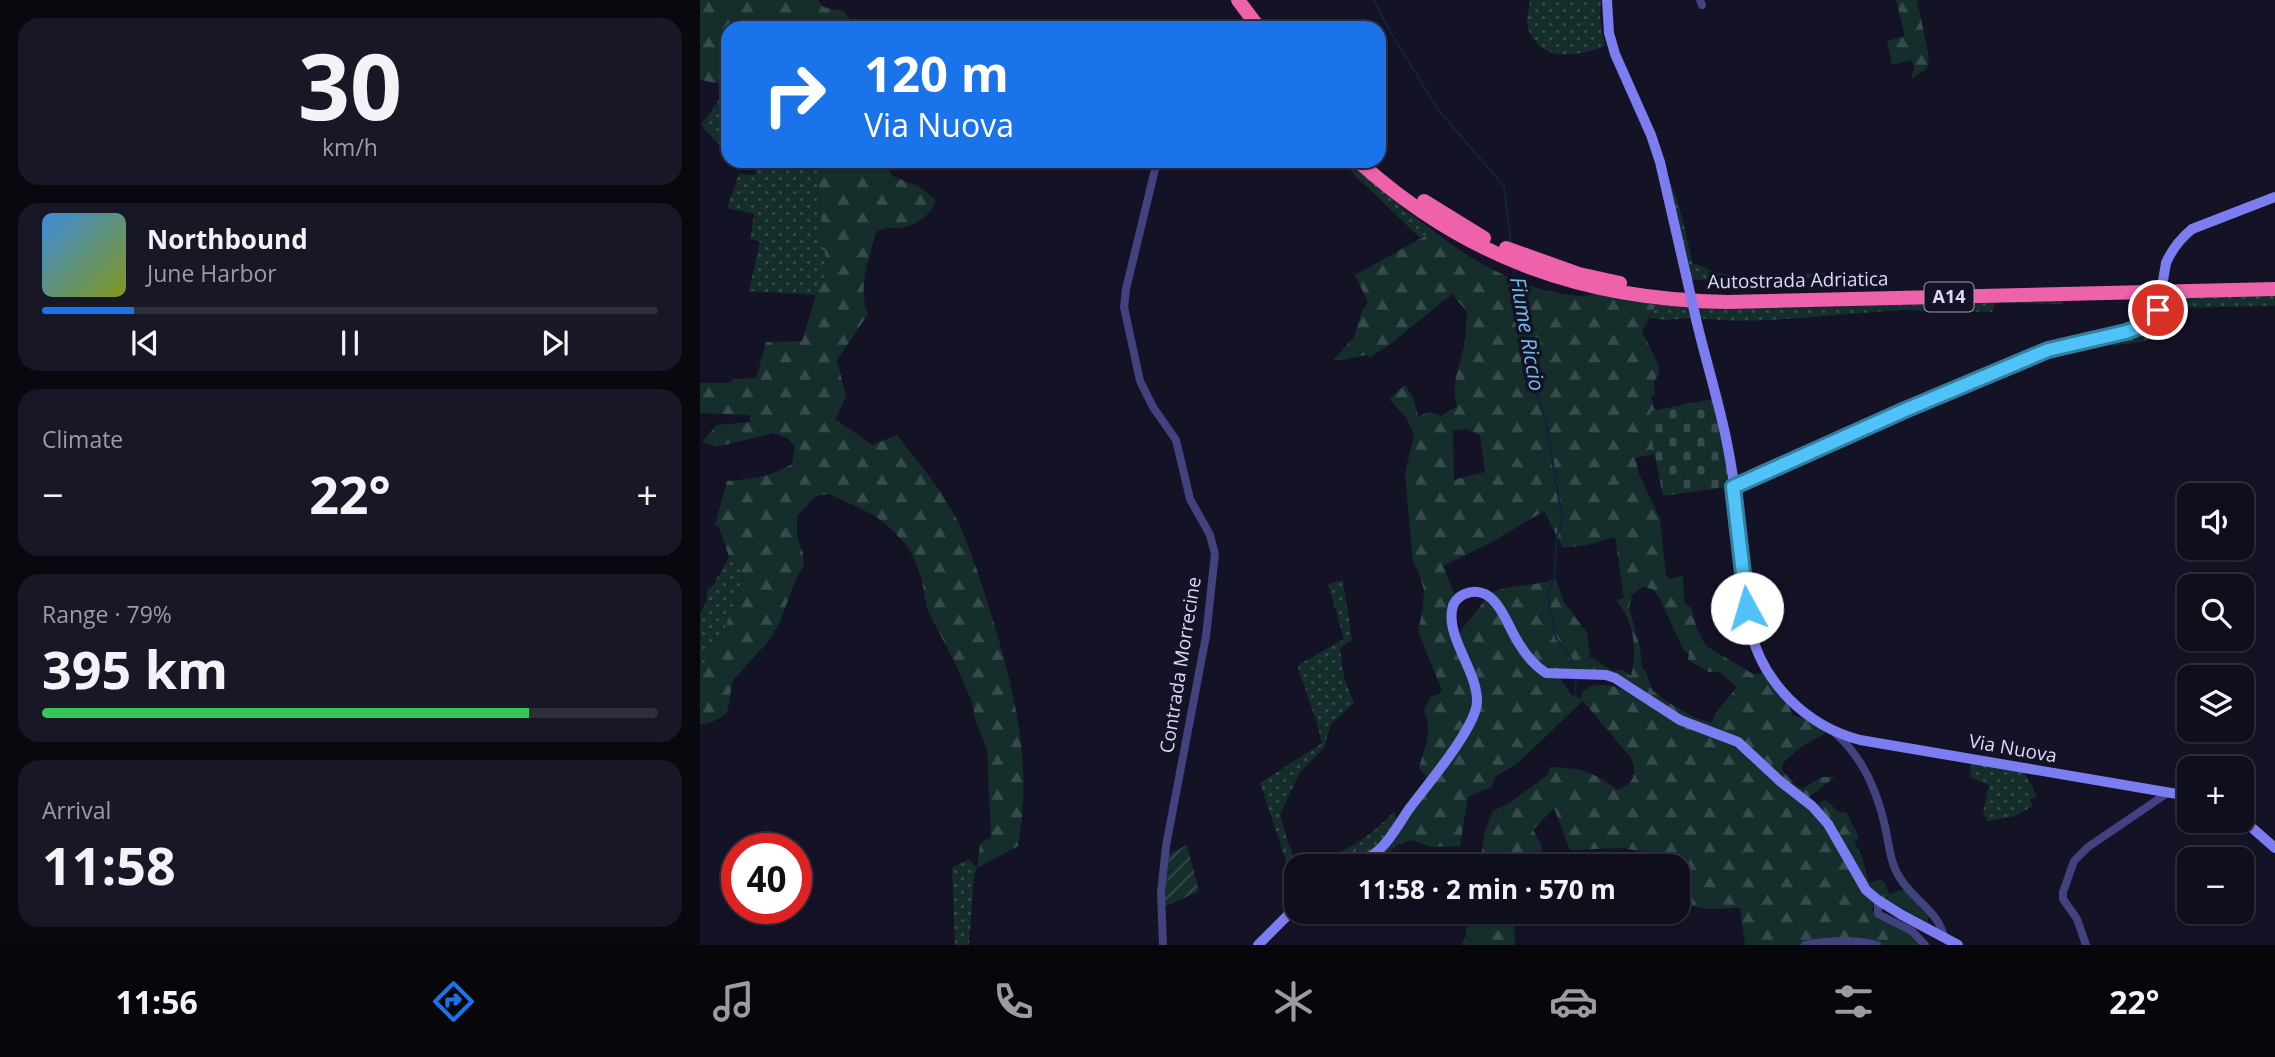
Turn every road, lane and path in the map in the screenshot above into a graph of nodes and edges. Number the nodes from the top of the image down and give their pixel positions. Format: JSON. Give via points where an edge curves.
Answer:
{"nodes":[{"id":1,"x":1226,"y":0,"type":"edge"},
{"id":2,"x":1238,"y":0,"type":"edge"},
{"id":3,"x":1607,"y":0,"type":"edge"},
{"id":4,"x":1242,"y":21,"type":"edge"},
{"id":5,"x":1254,"y":21,"type":"edge"},
{"id":6,"x":1155,"y":168,"type":"edge"},
{"id":7,"x":1368,"y":168,"type":"edge"},
{"id":8,"x":1380,"y":168,"type":"edge"},
{"id":9,"x":2275,"y":197,"type":"edge"},
{"id":10,"x":1414,"y":200,"type":"junction"},
{"id":11,"x":2275,"y":280,"type":"edge"},
{"id":12,"x":1625,"y":288,"type":"junction"},
{"id":13,"x":2275,"y":289,"type":"edge"},
{"id":14,"x":1733,"y":487,"type":"junction"},
{"id":15,"x":1832,"y":731,"type":"junction"},
{"id":16,"x":2169,"y":792,"type":"junction"},
{"id":17,"x":2177,"y":794,"type":"edge"},
{"id":18,"x":2254,"y":830,"type":"edge"},
{"id":19,"x":2275,"y":848,"type":"edge"},
{"id":20,"x":1373,"y":854,"type":"edge"},
{"id":21,"x":1878,"y":901,"type":"junction"},
{"id":22,"x":1284,"y":919,"type":"edge"},
{"id":23,"x":1944,"y":938,"type":"junction"},
{"id":24,"x":1163,"y":945,"type":"edge"},
{"id":25,"x":1258,"y":945,"type":"edge"},
{"id":26,"x":1805,"y":945,"type":"edge"},
{"id":27,"x":1877,"y":945,"type":"edge"},
{"id":28,"x":1925,"y":945,"type":"edge"},
{"id":29,"x":1958,"y":945,"type":"edge"},
{"id":30,"x":2086,"y":945,"type":"edge"}],
"edges":[{"from":1,"to":4,"type":"highway"},
{"from":2,"to":5,"type":"highway"},
{"from":3,"to":14,"type":"street","name":"Via Nuova","bridge":true,"via":[[1615,54],[1651,135],[1669,195]]},
{"from":6,"to":24,"type":"street","name":"Contrada Morrecine","via":[[1124,307],[1140,381],[1175,440],[1190,499],[1210,535],[1214,554],[1206,636],[1167,846],[1161,893]]},
{"from":7,"to":10,"type":"highway","name":"Autostrada Adriatica","number":"A14"},
{"from":8,"to":10,"type":"highway","name":"Autostrada Adriatica","number":"A14"},
{"from":9,"to":14,"type":"street","bridge":true,"via":[[2192,229],[2166,263],[2158,310],[2144,325],[2048,350]]},
{"from":10,"to":12,"type":"highway","name":"Autostrada Adriatica","number":"A14","via":[[1495,243]]},
{"from":11,"to":12,"type":"highway","name":"Autostrada Adriatica","number":"A14","via":[[1725,292]]},
{"from":12,"to":13,"type":"highway","name":"Autostrada Adriatica","number":"A14","via":[[1666,300],[1728,302]]},
{"from":14,"to":15,"type":"street","name":"Via Nuova","via":[[1745,599],[1760,657],[1797,707]]},
{"from":15,"to":16,"type":"street","name":"Via Nuova","via":[[1860,740]]},
{"from":15,"to":23,"type":"street","name":"Via Nuova","via":[[1857,756],[1872,785],[1898,875],[1941,924]]},
{"from":16,"to":17,"type":"street","name":"Via Nuova"},
{"from":16,"to":30,"type":"street","via":[[2074,861],[2063,899],[2077,919]]},
{"from":18,"to":19,"type":"street"},
{"from":20,"to":21,"type":"street","via":[[1449,755],[1475,711],[1475,687],[1451,611],[1456,600],[1472,592],[1486,594],[1494,602],[1519,645],[1546,673],[1606,675],[1680,720],[1738,742],[1829,824],[1857,878]]},
{"from":21,"to":23,"type":"street"},
{"from":21,"to":28,"type":"street","via":[[1878,914],[1912,930]]},
{"from":22,"to":25,"type":"street"},
{"from":23,"to":29,"type":"street"},
{"from":26,"to":27,"type":"street","via":[[1825,941]]}]}
